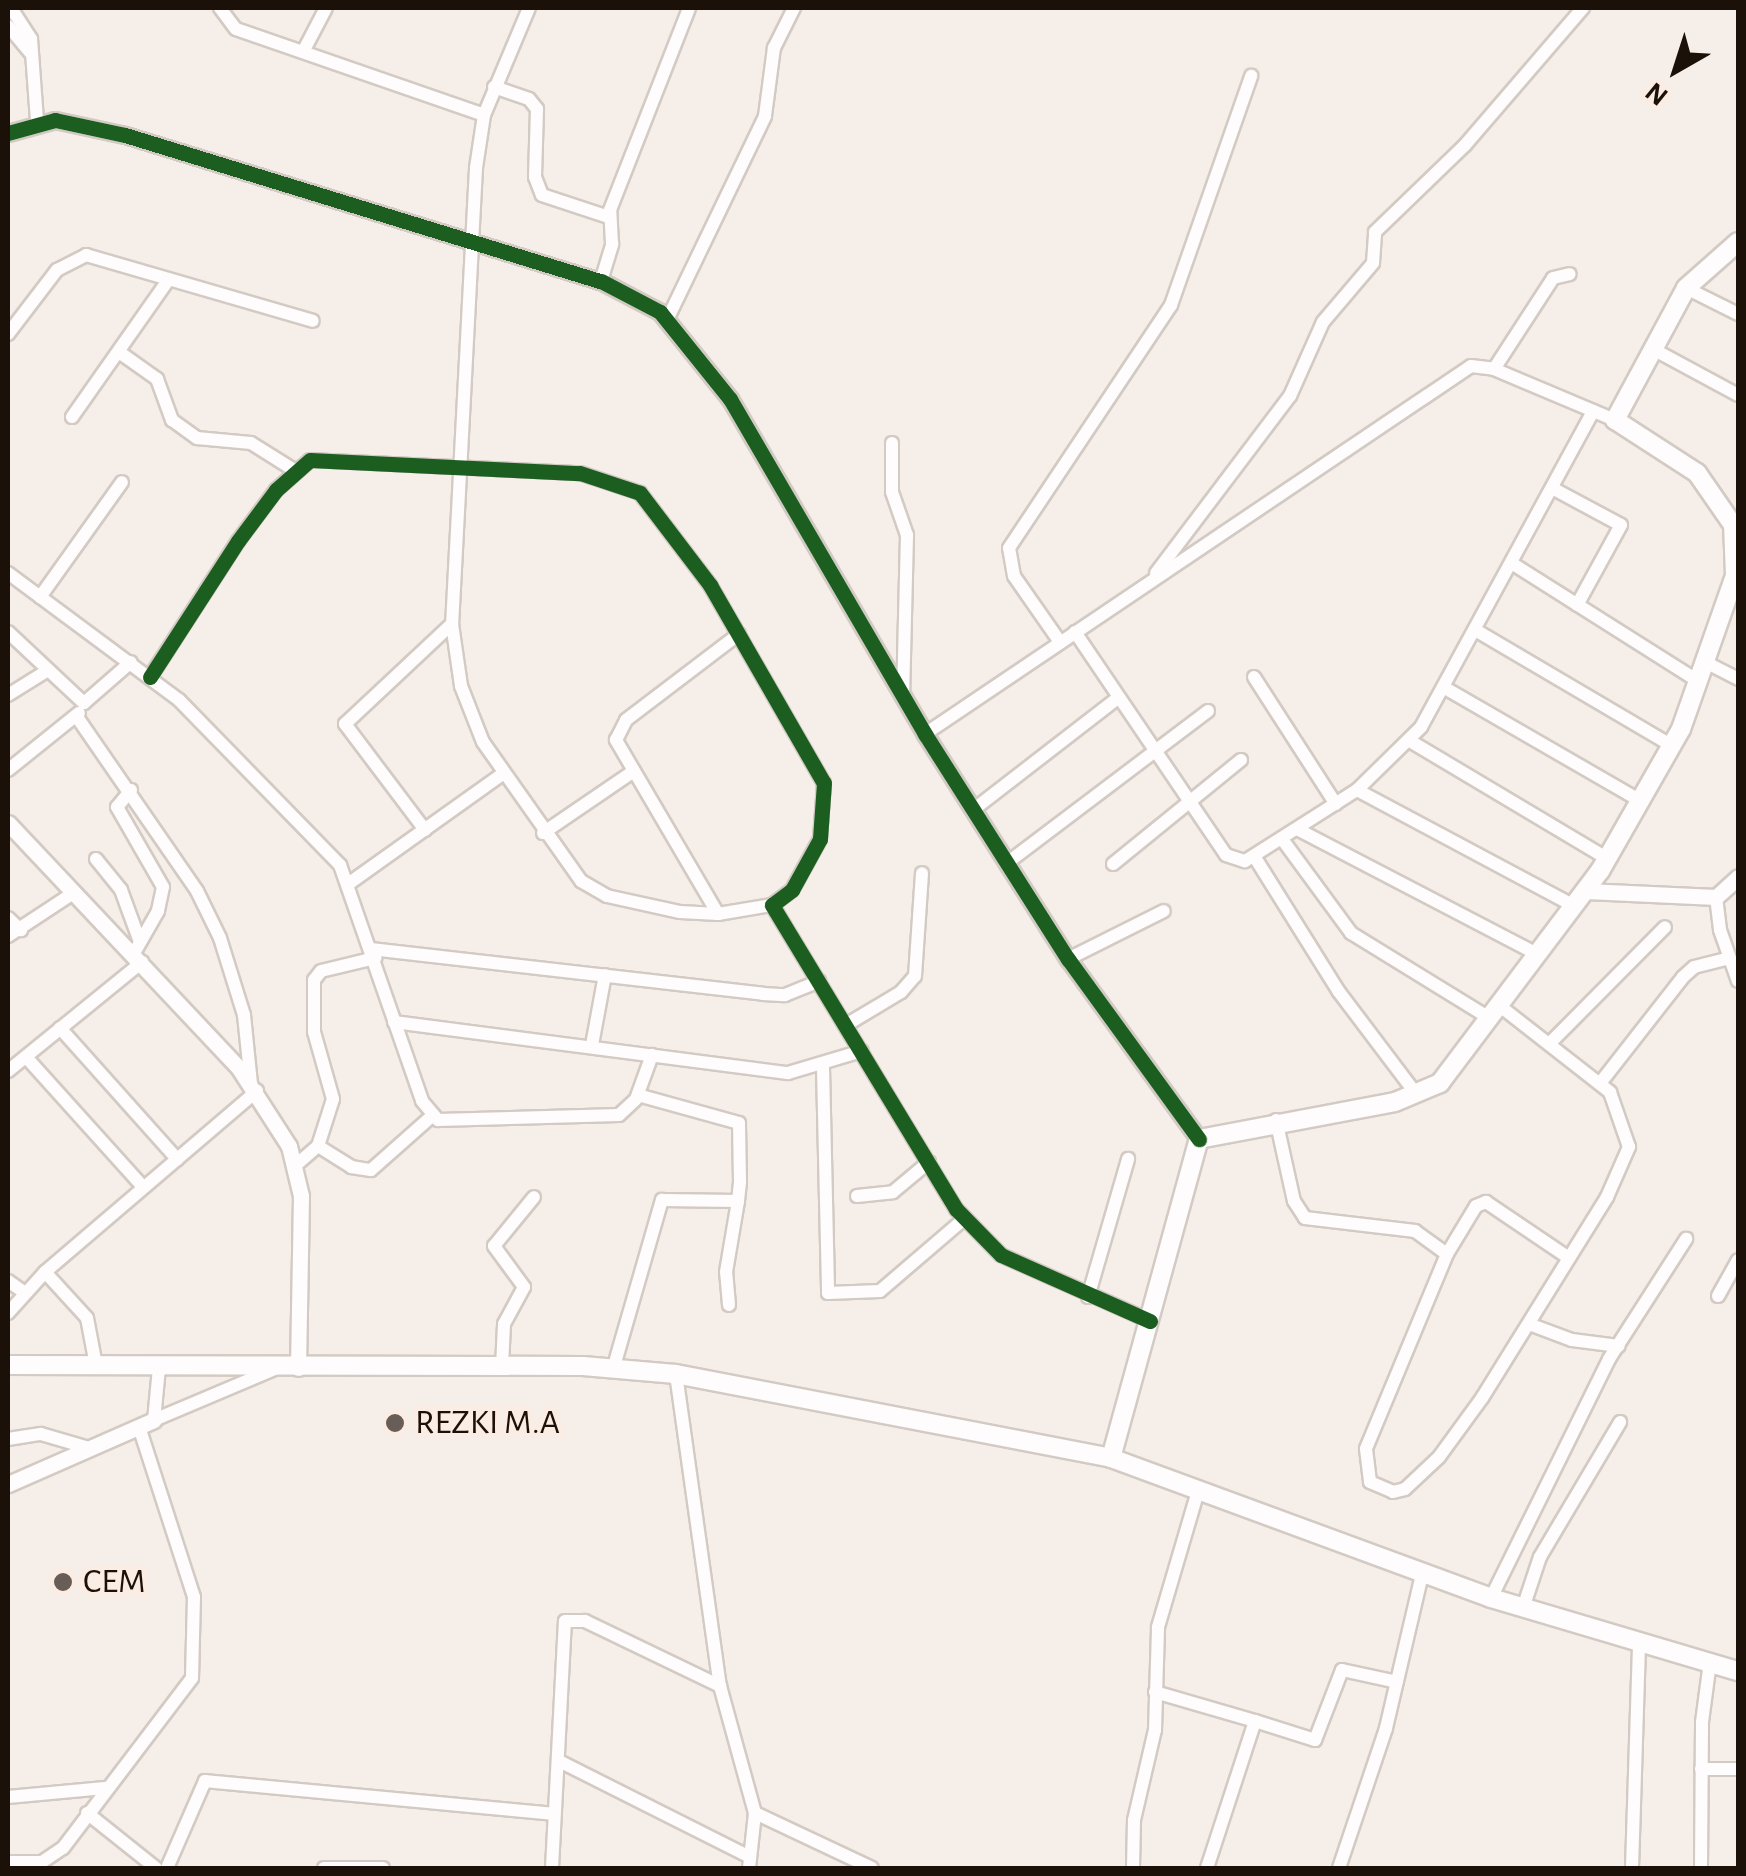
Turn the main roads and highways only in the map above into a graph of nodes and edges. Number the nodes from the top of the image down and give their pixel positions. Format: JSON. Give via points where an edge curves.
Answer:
{"nodes":[{"id":1,"x":1738,"y":242,"type":"edge"},
{"id":2,"x":1738,"y":547,"type":"edge"},
{"id":3,"x":8,"y":1365,"type":"edge"},
{"id":4,"x":1111,"y":1458,"type":"junction"},
{"id":5,"x":1738,"y":1670,"type":"edge"}],
"edges":[{"from":1,"to":2,"type":"main road","via":[[1686,288],[1615,420],[1698,473],[1720,497]]},
{"from":2,"to":4,"type":"main road","via":[[1709,664],[1672,746],[1608,859],[1457,1066],[1416,1096],[1199,1138]]},
{"from":3,"to":4,"type":"main road","via":[[614,1366]]},
{"from":4,"to":5,"type":"main road","via":[[1491,1598]]}]}
